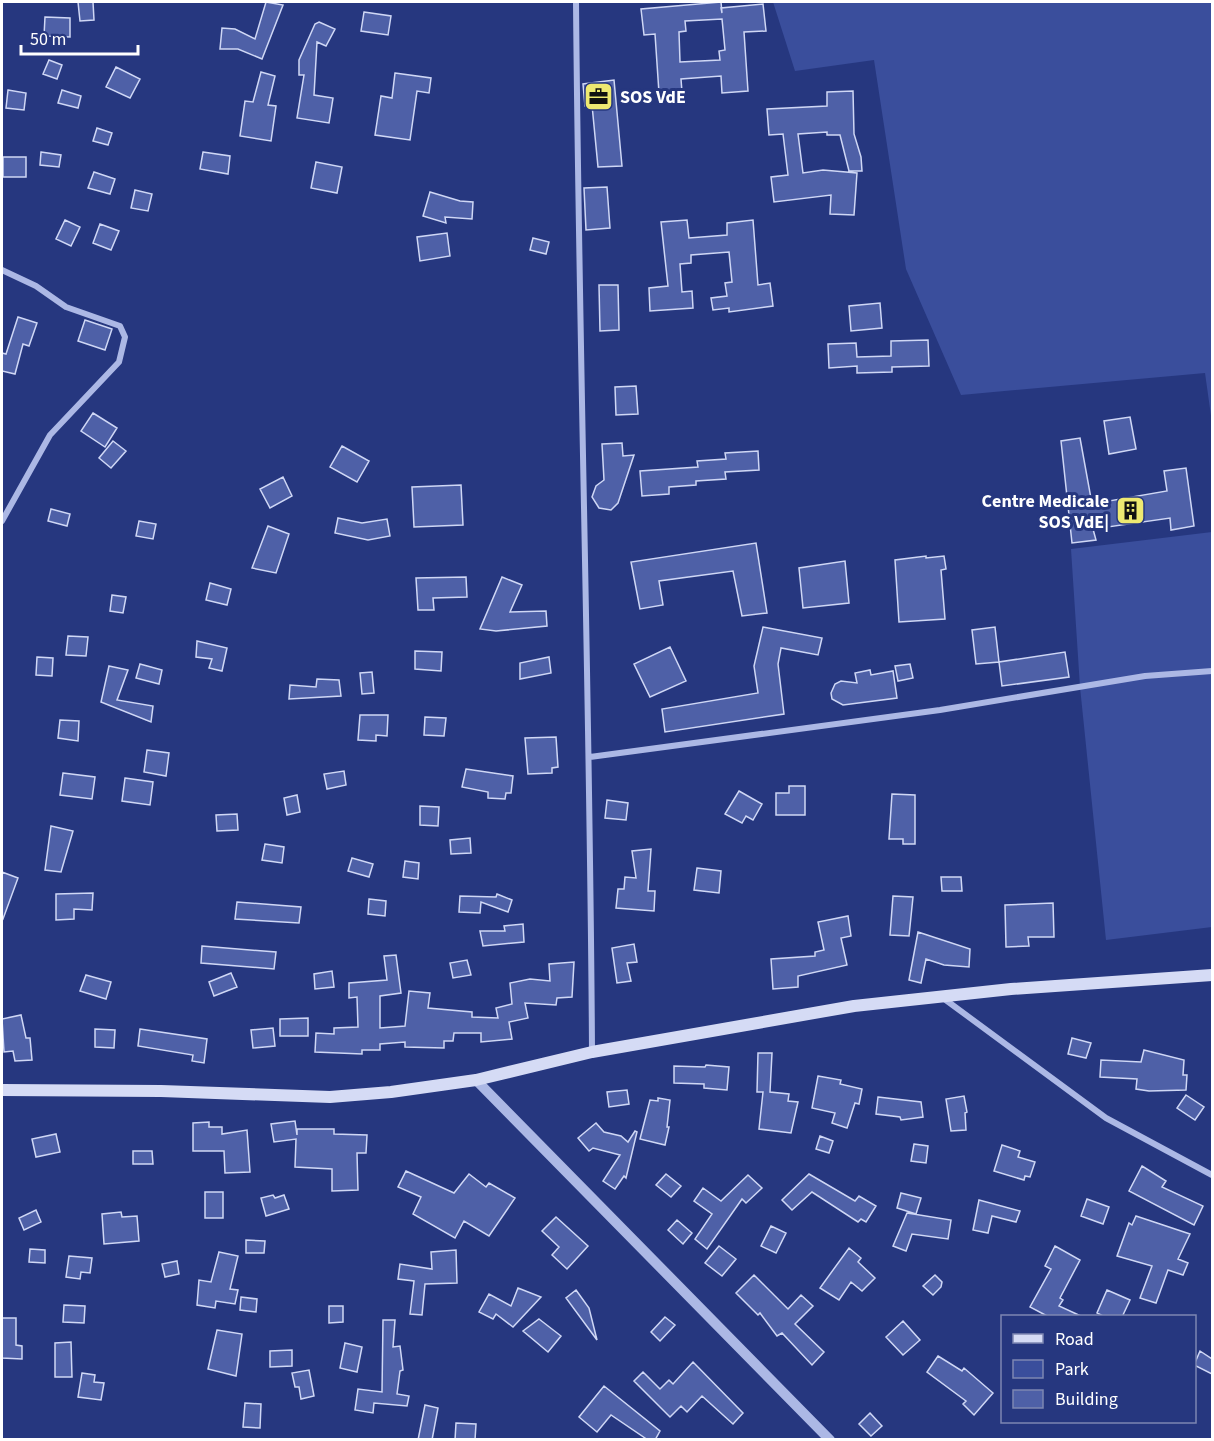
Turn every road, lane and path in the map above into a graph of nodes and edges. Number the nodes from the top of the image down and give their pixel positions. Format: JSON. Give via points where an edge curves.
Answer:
{"nodes":[{"id":1,"x":576,"y":2,"type":"edge"},
{"id":2,"x":2,"y":270,"type":"edge"},
{"id":3,"x":2,"y":521,"type":"edge"},
{"id":4,"x":1212,"y":671,"type":"edge"},
{"id":5,"x":590,"y":757,"type":"junction"},
{"id":6,"x":1212,"y":975,"type":"edge"},
{"id":7,"x":940,"y":995,"type":"junction"},
{"id":8,"x":592,"y":1052,"type":"junction"},
{"id":9,"x":476,"y":1080,"type":"junction"},
{"id":10,"x":2,"y":1090,"type":"edge"},
{"id":11,"x":1212,"y":1175,"type":"edge"},
{"id":12,"x":830,"y":1440,"type":"edge"}],
"edges":[{"from":1,"to":5,"type":"street","via":[[581,440]]},
{"from":2,"to":3,"type":"street","via":[[36,286],[66,307],[120,326],[125,337],[120,362],[50,435]]},
{"from":4,"to":5,"type":"street","via":[[1145,676],[940,710]]},
{"from":5,"to":8,"type":"street"},
{"from":6,"to":7,"type":"main road"},
{"from":7,"to":8,"type":"main road","via":[[854,1006]]},
{"from":7,"to":11,"type":"street","via":[[1106,1119]]},
{"from":8,"to":9,"type":"main road"},
{"from":9,"to":10,"type":"main road","via":[[330,1096]]},
{"from":9,"to":12,"type":"street"}]}
